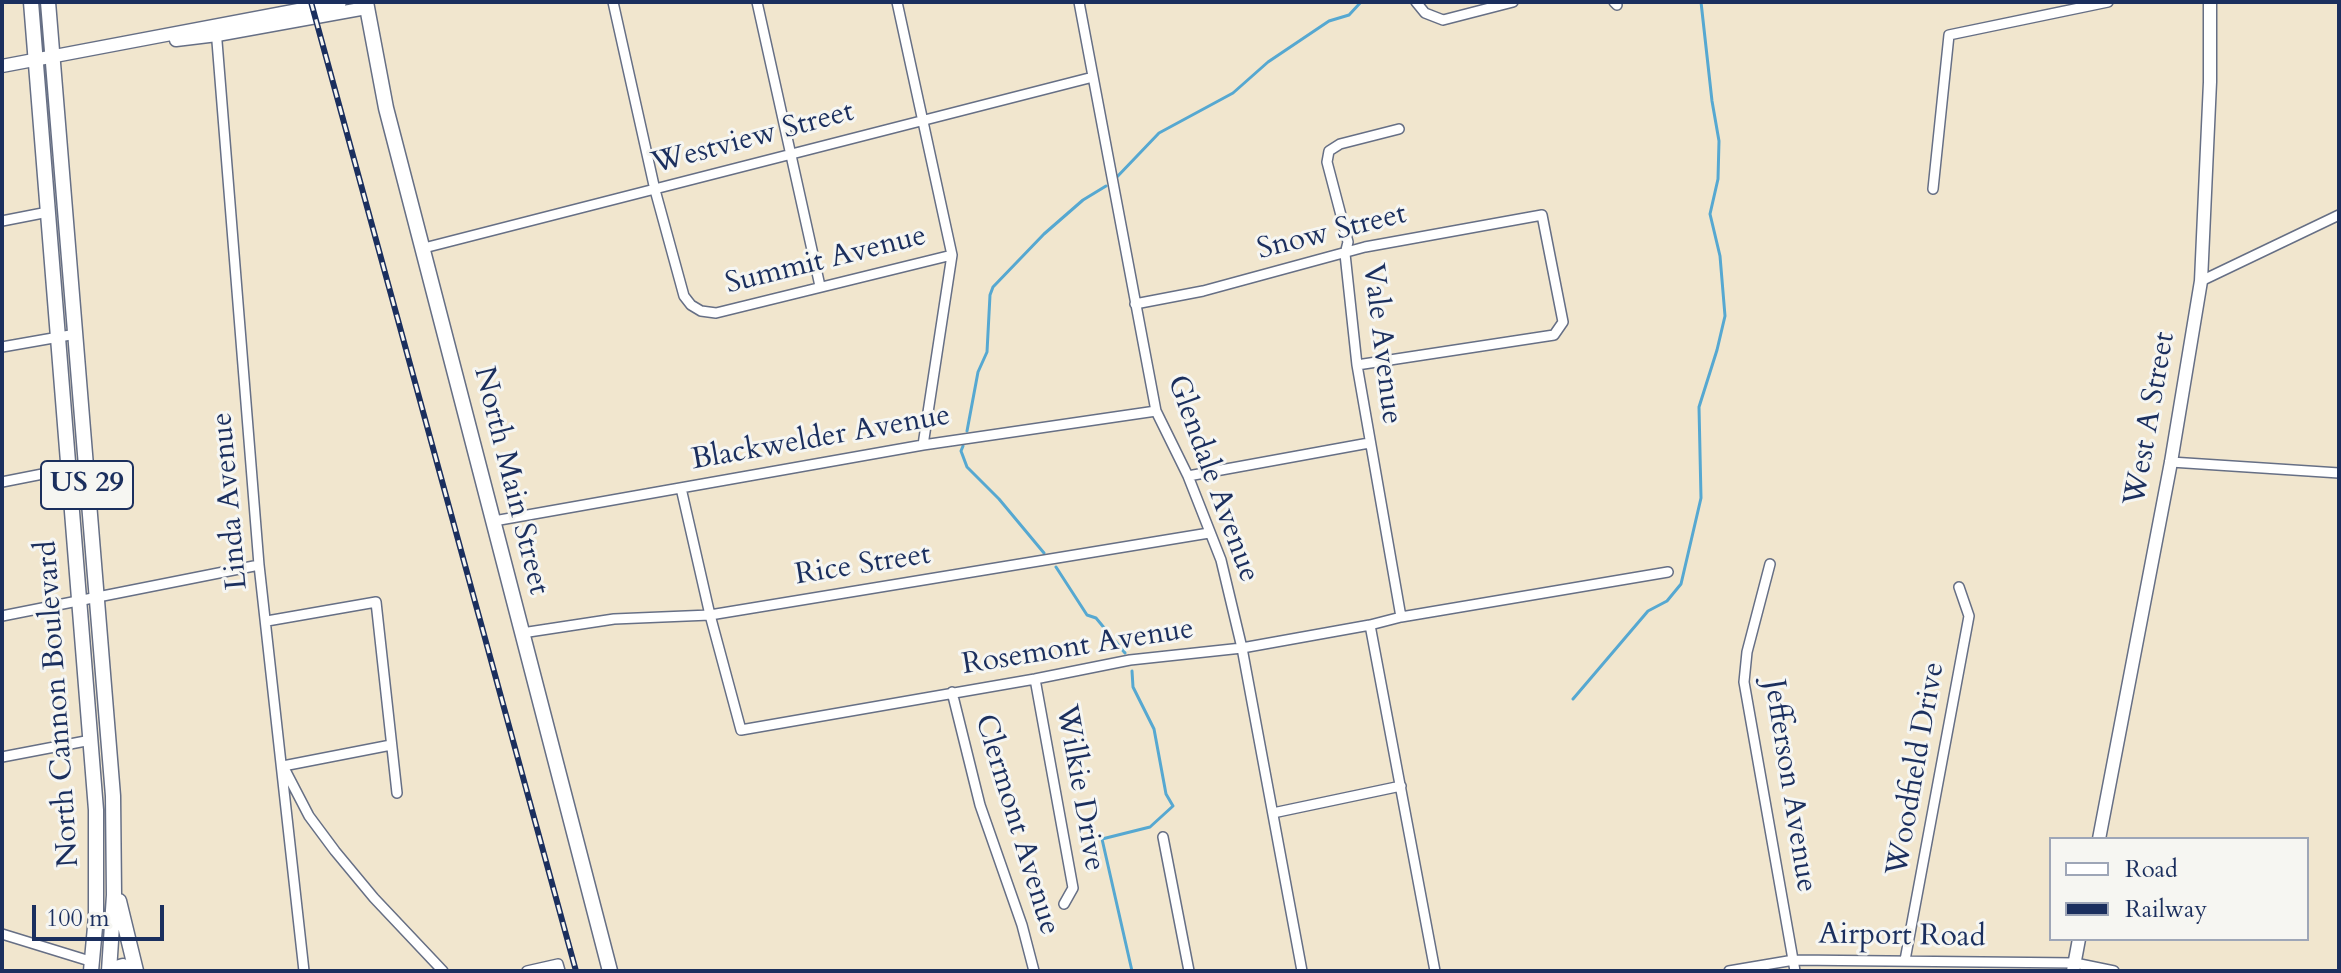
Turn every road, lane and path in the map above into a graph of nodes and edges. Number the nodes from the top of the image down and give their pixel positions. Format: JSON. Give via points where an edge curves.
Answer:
{"nodes":[{"id":1,"x":31,"y":2,"type":"edge"},
{"id":2,"x":48,"y":2,"type":"edge"},
{"id":3,"x":340,"y":2,"type":"edge"},
{"id":4,"x":613,"y":2,"type":"edge"},
{"id":5,"x":757,"y":2,"type":"edge"},
{"id":6,"x":897,"y":2,"type":"edge"},
{"id":7,"x":1079,"y":2,"type":"edge"},
{"id":8,"x":1416,"y":2,"type":"edge"},
{"id":9,"x":1513,"y":2,"type":"edge"},
{"id":10,"x":2108,"y":2,"type":"edge"},
{"id":11,"x":2210,"y":2,"type":"edge"},
{"id":12,"x":366,"y":5,"type":"edge"},
{"id":13,"x":2078,"y":5,"type":"edge"},
{"id":14,"x":272,"y":8,"type":"edge"},
{"id":15,"x":217,"y":30,"type":"junction"},
{"id":16,"x":52,"y":57,"type":"junction"},
{"id":17,"x":36,"y":60,"type":"junction"},
{"id":18,"x":2,"y":66,"type":"edge"},
{"id":19,"x":1093,"y":77,"type":"junction"},
{"id":20,"x":924,"y":119,"type":"junction"},
{"id":21,"x":1399,"y":129,"type":"dead end"},
{"id":22,"x":791,"y":154,"type":"junction"},
{"id":23,"x":1933,"y":189,"type":"dead end"},
{"id":24,"x":655,"y":190,"type":"junction"},
{"id":25,"x":48,"y":212,"type":"junction"},
{"id":26,"x":2339,"y":215,"type":"edge"},
{"id":27,"x":2,"y":221,"type":"edge"},
{"id":28,"x":424,"y":248,"type":"junction"},
{"id":29,"x":1345,"y":254,"type":"junction"},
{"id":30,"x":952,"y":255,"type":"junction"},
{"id":31,"x":2201,"y":281,"type":"junction"},
{"id":32,"x":820,"y":286,"type":"junction"},
{"id":33,"x":1135,"y":304,"type":"junction"},
{"id":34,"x":76,"y":334,"type":"junction"},
{"id":35,"x":58,"y":337,"type":"junction"},
{"id":36,"x":2,"y":347,"type":"edge"},
{"id":37,"x":1357,"y":365,"type":"junction"},
{"id":38,"x":1156,"y":411,"type":"junction"},
{"id":39,"x":1369,"y":443,"type":"junction"},
{"id":40,"x":923,"y":445,"type":"junction"},
{"id":41,"x":2171,"y":462,"type":"junction"},
{"id":42,"x":68,"y":469,"type":"junction"},
{"id":43,"x":2339,"y":473,"type":"edge"},
{"id":44,"x":1188,"y":476,"type":"junction"},
{"id":45,"x":2,"y":482,"type":"edge"},
{"id":46,"x":681,"y":488,"type":"junction"},
{"id":47,"x":494,"y":521,"type":"junction"},
{"id":48,"x":1209,"y":533,"type":"junction"},
{"id":49,"x":1770,"y":564,"type":"dead end"},
{"id":50,"x":259,"y":565,"type":"junction"},
{"id":51,"x":1668,"y":572,"type":"dead end"},
{"id":52,"x":1959,"y":587,"type":"dead end"},
{"id":53,"x":96,"y":596,"type":"junction"},
{"id":54,"x":80,"y":599,"type":"junction"},
{"id":55,"x":710,"y":615,"type":"junction"},
{"id":56,"x":2,"y":616,"type":"edge"},
{"id":57,"x":1401,"y":617,"type":"junction"},
{"id":58,"x":267,"y":621,"type":"junction"},
{"id":59,"x":1370,"y":625,"type":"junction"},
{"id":60,"x":522,"y":633,"type":"junction"},
{"id":61,"x":1242,"y":648,"type":"junction"},
{"id":62,"x":1035,"y":679,"type":"junction"},
{"id":63,"x":952,"y":692,"type":"junction"},
{"id":64,"x":91,"y":740,"type":"junction"},
{"id":65,"x":391,"y":745,"type":"junction"},
{"id":66,"x":2,"y":757,"type":"edge"},
{"id":67,"x":283,"y":766,"type":"junction"},
{"id":68,"x":1401,"y":786,"type":"junction"},
{"id":69,"x":397,"y":793,"type":"dead end"},
{"id":70,"x":1273,"y":813,"type":"junction"},
{"id":71,"x":1163,"y":837,"type":"dead end"},
{"id":72,"x":2099,"y":837,"type":"edge"},
{"id":73,"x":114,"y":868,"type":"junction"},
{"id":74,"x":1064,"y":904,"type":"dead end"},
{"id":75,"x":2,"y":934,"type":"edge"},
{"id":76,"x":2079,"y":941,"type":"edge"},
{"id":77,"x":1794,"y":960,"type":"junction"},
{"id":78,"x":1905,"y":960,"type":"junction"},
{"id":79,"x":92,"y":966,"type":"edge"},
{"id":80,"x":559,"y":967,"type":"edge"},
{"id":81,"x":2074,"y":967,"type":"edge"},
{"id":82,"x":110,"y":970,"type":"edge"},
{"id":83,"x":134,"y":971,"type":"edge"},
{"id":84,"x":304,"y":971,"type":"edge"},
{"id":85,"x":443,"y":971,"type":"edge"},
{"id":86,"x":527,"y":971,"type":"edge"},
{"id":87,"x":610,"y":971,"type":"edge"},
{"id":88,"x":1034,"y":971,"type":"edge"},
{"id":89,"x":1189,"y":971,"type":"edge"},
{"id":90,"x":1302,"y":971,"type":"edge"},
{"id":91,"x":1435,"y":971,"type":"edge"},
{"id":92,"x":1729,"y":971,"type":"edge"},
{"id":93,"x":1795,"y":971,"type":"edge"},
{"id":94,"x":2114,"y":971,"type":"edge"}],
"edges":[{"from":1,"to":17,"type":"main road","name":"North Cannon Boulevard","number":"US 29"},
{"from":2,"to":16,"type":"main road","name":"North Cannon Boulevard","number":"US 29"},
{"from":3,"to":14,"type":"street"},
{"from":4,"to":24,"type":"street","name":"Summit Avenue"},
{"from":5,"to":22,"type":"street"},
{"from":6,"to":20,"type":"street"},
{"from":7,"to":19,"type":"street","name":"Glendale Avenue"},
{"from":8,"to":9,"type":"street","via":[[1425,13],[1443,20]]},
{"from":10,"to":13,"type":"street"},
{"from":11,"to":31,"type":"street","name":"West A Street"},
{"from":12,"to":15,"type":"street"},
{"from":12,"to":28,"type":"main road","name":"North Main Street","via":[[386,108]]},
{"from":13,"to":23,"type":"street","via":[[1949,35]]},
{"from":14,"to":15,"type":"street"},
{"from":15,"to":16,"type":"street"},
{"from":15,"to":50,"type":"street","name":"Linda Avenue"},
{"from":16,"to":17,"type":"street"},
{"from":16,"to":34,"type":"main road","name":"North Cannon Boulevard","number":"US 29"},
{"from":17,"to":18,"type":"street"},
{"from":17,"to":25,"type":"main road","name":"North Cannon Boulevard","number":"US 29"},
{"from":19,"to":20,"type":"street","name":"Westview Street"},
{"from":19,"to":33,"type":"street","name":"Glendale Avenue"},
{"from":20,"to":22,"type":"street","name":"Westview Street"},
{"from":20,"to":30,"type":"street"},
{"from":21,"to":29,"type":"street","name":"Vale Avenue","via":[[1329,151],[1327,162],[1348,242]]},
{"from":22,"to":24,"type":"street","name":"Westview Street"},
{"from":22,"to":32,"type":"street"},
{"from":24,"to":28,"type":"street","name":"Westview Street"},
{"from":24,"to":32,"type":"street","name":"Summit Avenue","via":[[684,296],[701,311],[716,313]]},
{"from":25,"to":27,"type":"street"},
{"from":25,"to":35,"type":"main road","name":"North Cannon Boulevard","number":"US 29"},
{"from":26,"to":31,"type":"street"},
{"from":28,"to":47,"type":"main road","name":"North Main Street"},
{"from":29,"to":33,"type":"street","name":"Snow Street"},
{"from":29,"to":37,"type":"street","name":"Vale Avenue"},
{"from":29,"to":37,"type":"street","name":"Snow Street","via":[[1542,215],[1563,322],[1554,335]]},
{"from":30,"to":32,"type":"street","name":"Summit Avenue"},
{"from":30,"to":40,"type":"street"},
{"from":31,"to":41,"type":"street","name":"West A Street"},
{"from":33,"to":38,"type":"street","name":"Glendale Avenue"},
{"from":34,"to":35,"type":"street"},
{"from":34,"to":53,"type":"main road","name":"North Cannon Boulevard","number":"US 29"},
{"from":35,"to":36,"type":"street"},
{"from":35,"to":42,"type":"main road","name":"North Cannon Boulevard","number":"US 29"},
{"from":37,"to":39,"type":"street","name":"Vale Avenue"},
{"from":38,"to":40,"type":"street","name":"Blackwelder Avenue"},
{"from":38,"to":44,"type":"street","name":"Glendale Avenue"},
{"from":39,"to":44,"type":"street"},
{"from":39,"to":57,"type":"street","name":"Vale Avenue"},
{"from":40,"to":46,"type":"street","name":"Blackwelder Avenue"},
{"from":41,"to":43,"type":"street"},
{"from":41,"to":72,"type":"street","name":"West A Street"},
{"from":42,"to":45,"type":"street"},
{"from":42,"to":54,"type":"main road","name":"North Cannon Boulevard","number":"US 29"},
{"from":44,"to":48,"type":"street","name":"Glendale Avenue"},
{"from":46,"to":47,"type":"street","name":"Blackwelder Avenue"},
{"from":46,"to":55,"type":"street","name":"Rosemont Avenue"},
{"from":47,"to":60,"type":"main road","name":"North Main Street"},
{"from":48,"to":55,"type":"street","name":"Rice Street"},
{"from":48,"to":61,"type":"street","name":"Glendale Avenue","via":[[1221,560]]},
{"from":49,"to":77,"type":"street","name":"Jefferson Avenue","via":[[1744,682]]},
{"from":50,"to":53,"type":"street"},
{"from":50,"to":58,"type":"street","name":"Linda Avenue"},
{"from":51,"to":57,"type":"street","name":"Rosemont Avenue"},
{"from":52,"to":78,"type":"street","name":"Woodfield Drive","via":[[1969,616]]},
{"from":53,"to":54,"type":"street"},
{"from":53,"to":73,"type":"main road","name":"North Cannon Boulevard","number":"US 29"},
{"from":54,"to":56,"type":"street"},
{"from":54,"to":64,"type":"main road","name":"North Cannon Boulevard","number":"US 29"},
{"from":55,"to":60,"type":"street","name":"Rice Street","via":[[614,619]]},
{"from":55,"to":63,"type":"street","name":"Rosemont Avenue","via":[[741,730]]},
{"from":57,"to":59,"type":"street","name":"Rosemont Avenue"},
{"from":58,"to":65,"type":"street","via":[[376,602]]},
{"from":58,"to":67,"type":"street","name":"Linda Avenue"},
{"from":59,"to":61,"type":"street","name":"Rosemont Avenue"},
{"from":59,"to":68,"type":"street"},
{"from":60,"to":87,"type":"main road","name":"North Main Street"},
{"from":61,"to":62,"type":"street","name":"Rosemont Avenue","via":[[1130,660]]},
{"from":61,"to":70,"type":"street","name":"Glendale Avenue"},
{"from":62,"to":63,"type":"street","name":"Rosemont Avenue"},
{"from":62,"to":74,"type":"street","name":"Wilkie Drive","via":[[1073,888]]},
{"from":63,"to":88,"type":"street","name":"Clermont Avenue","via":[[980,805]]},
{"from":64,"to":66,"type":"street"},
{"from":64,"to":79,"type":"main road","name":"North Cannon Boulevard","number":"US 29","via":[[97,839]]},
{"from":65,"to":67,"type":"street"},
{"from":65,"to":69,"type":"street"},
{"from":67,"to":84,"type":"street","name":"Linda Avenue"},
{"from":67,"to":85,"type":"street","via":[[335,851]]},
{"from":68,"to":70,"type":"street"},
{"from":68,"to":91,"type":"street"},
{"from":70,"to":90,"type":"street","name":"Glendale Avenue"},
{"from":71,"to":89,"type":"street"},
{"from":73,"to":82,"type":"main road","name":"North Cannon Boulevard","number":"US 29"},
{"from":73,"to":83,"type":"main road"},
{"from":75,"to":79,"type":"street"},
{"from":76,"to":81,"type":"street"},
{"from":77,"to":78,"type":"street","name":"Airport Road"},
{"from":77,"to":92,"type":"street","name":"Airport Road"},
{"from":77,"to":93,"type":"street","name":"Jefferson Avenue"},
{"from":78,"to":81,"type":"street","name":"Airport Road"},
{"from":79,"to":82,"type":"street"},
{"from":80,"to":86,"type":"street"},
{"from":81,"to":94,"type":"street","name":"Airport Road"},
{"from":82,"to":83,"type":"street","via":[[123,965]]}]}
